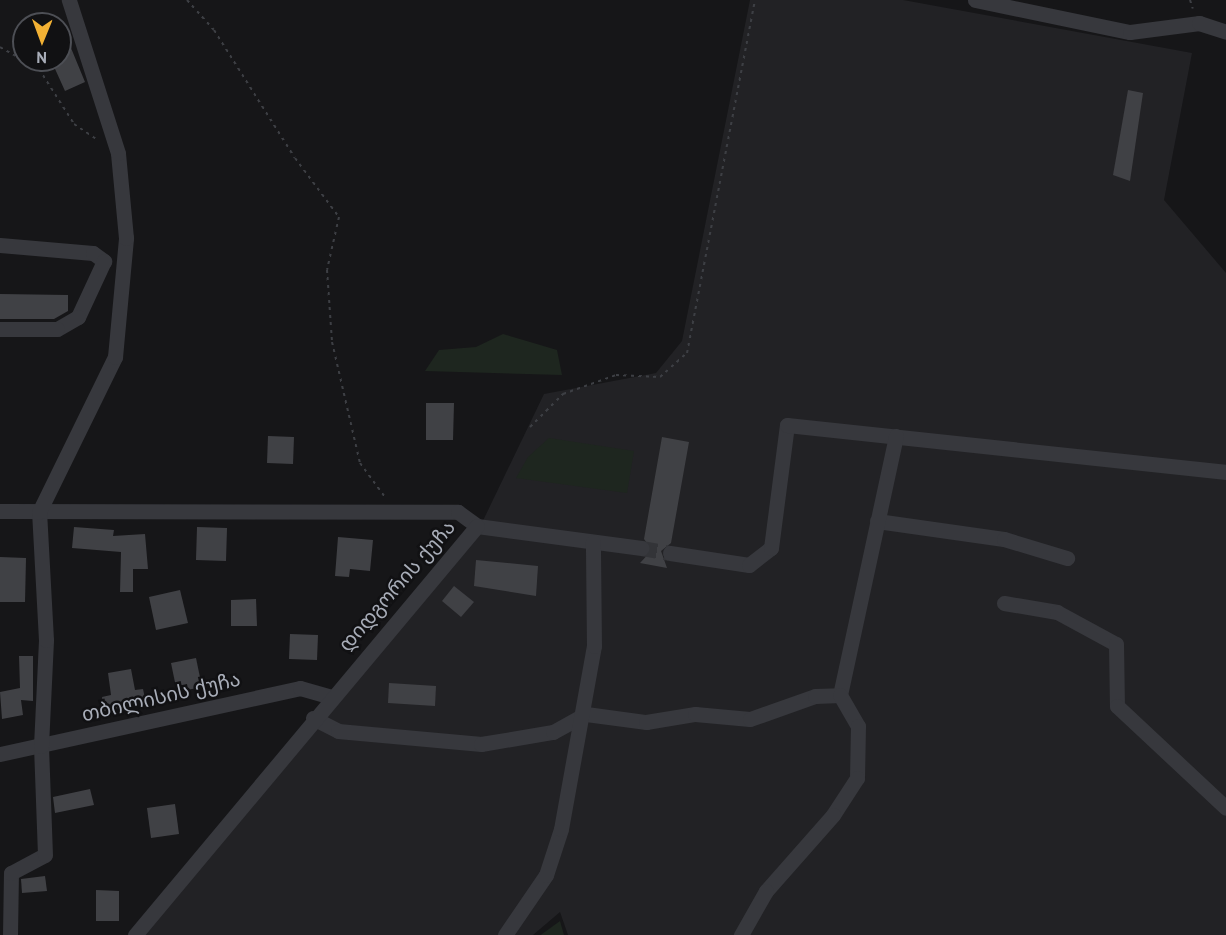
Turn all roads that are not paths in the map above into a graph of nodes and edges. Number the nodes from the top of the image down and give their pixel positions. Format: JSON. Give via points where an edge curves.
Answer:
{"nodes":[{"id":1,"x":69,"y":0,"type":"edge"},
{"id":2,"x":975,"y":0,"type":"edge"},
{"id":3,"x":1226,"y":32,"type":"edge"},
{"id":4,"x":0,"y":245,"type":"edge"},
{"id":5,"x":124,"y":259,"type":"junction"},
{"id":6,"x":104,"y":261,"type":"junction"},
{"id":7,"x":0,"y":329,"type":"edge"},
{"id":8,"x":896,"y":436,"type":"junction"},
{"id":9,"x":1226,"y":472,"type":"edge"},
{"id":10,"x":0,"y":511,"type":"edge"},
{"id":11,"x":39,"y":512,"type":"junction"},
{"id":12,"x":877,"y":521,"type":"junction"},
{"id":13,"x":477,"y":526,"type":"junction"},
{"id":14,"x":593,"y":542,"type":"junction"},
{"id":15,"x":642,"y":548,"type":"tunnel mouth"},
{"id":16,"x":670,"y":553,"type":"tunnel mouth"},
{"id":17,"x":1067,"y":558,"type":"dead end"},
{"id":18,"x":1004,"y":603,"type":"dead end"},
{"id":19,"x":840,"y":695,"type":"junction"},
{"id":20,"x":330,"y":697,"type":"junction"},
{"id":21,"x":586,"y":714,"type":"junction"},
{"id":22,"x":313,"y":717,"type":"junction"},
{"id":23,"x":41,"y":746,"type":"junction"},
{"id":24,"x":0,"y":754,"type":"edge"},
{"id":25,"x":1226,"y":808,"type":"edge"},
{"id":26,"x":10,"y":935,"type":"edge"},
{"id":27,"x":135,"y":935,"type":"edge"},
{"id":28,"x":505,"y":935,"type":"edge"},
{"id":29,"x":741,"y":935,"type":"edge"}],
"edges":[{"from":1,"to":5,"type":"street","via":[[117,153]]},
{"from":2,"to":3,"type":"street","via":[[1130,32],[1198,23]]},
{"from":4,"to":6,"type":"street","via":[[93,253]]},
{"from":5,"to":6,"type":"street"},
{"from":5,"to":11,"type":"street","via":[[115,357]]},
{"from":6,"to":7,"type":"street","via":[[78,317],[57,329]]},
{"from":8,"to":9,"type":"street"},
{"from":8,"to":12,"type":"street"},
{"from":8,"to":16,"type":"street","via":[[787,425],[771,548],[749,565]]},
{"from":10,"to":11,"type":"street","name":"დიდგორის ქუჩა"},
{"from":11,"to":13,"type":"street","name":"დიდგორის ქუჩა","via":[[458,512]]},
{"from":11,"to":23,"type":"street","via":[[46,639]]},
{"from":12,"to":17,"type":"street","via":[[1005,538]]},
{"from":12,"to":19,"type":"street"},
{"from":13,"to":14,"type":"street"},
{"from":13,"to":20,"type":"street","name":"დიდგორის ქუჩა"},
{"from":14,"to":15,"type":"street"},
{"from":14,"to":21,"type":"street","via":[[594,645]]},
{"from":18,"to":25,"type":"street","via":[[1057,612],[1116,644],[1117,705]]},
{"from":19,"to":21,"type":"street","via":[[815,696],[750,719],[695,714],[646,722]]},
{"from":19,"to":29,"type":"street","via":[[858,726],[857,778],[833,815],[766,891]]},
{"from":20,"to":22,"type":"street","name":"დიდგორის ქუჩა"},
{"from":20,"to":23,"type":"street","name":"თბილისის ქუჩა","via":[[300,688]]},
{"from":21,"to":22,"type":"street","via":[[553,732],[481,744],[338,731]]},
{"from":21,"to":28,"type":"street","via":[[546,875]]},
{"from":22,"to":27,"type":"street","name":"დიდგორის ქუჩა"},
{"from":23,"to":24,"type":"street","name":"თბილისის ქუჩა"},
{"from":23,"to":26,"type":"street","via":[[45,855],[11,873]]}]}
